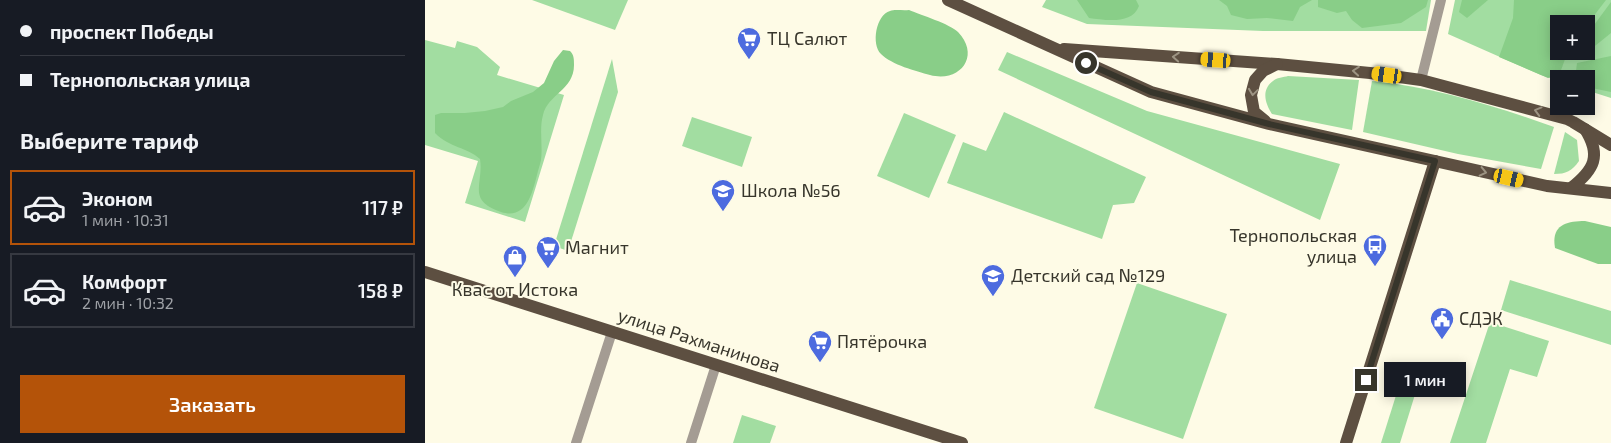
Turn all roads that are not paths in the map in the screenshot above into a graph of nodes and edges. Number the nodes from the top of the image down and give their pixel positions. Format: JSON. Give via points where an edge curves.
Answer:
{"nodes":[{"id":1,"x":948,"y":0,"type":"edge"},
{"id":2,"x":1441,"y":0,"type":"edge"},
{"id":3,"x":1054,"y":49,"type":"junction"},
{"id":4,"x":1277,"y":64,"type":"junction"},
{"id":5,"x":1421,"y":80,"type":"junction"},
{"id":6,"x":1269,"y":124,"type":"junction"},
{"id":7,"x":1583,"y":128,"type":"junction"},
{"id":8,"x":1611,"y":145,"type":"edge"},
{"id":9,"x":1435,"y":161,"type":"junction"},
{"id":10,"x":1571,"y":188,"type":"junction"},
{"id":11,"x":1611,"y":192,"type":"edge"},
{"id":12,"x":425,"y":272,"type":"edge"},
{"id":13,"x":612,"y":332,"type":"junction"},
{"id":14,"x":716,"y":365,"type":"junction"},
{"id":15,"x":576,"y":443,"type":"edge"},
{"id":16,"x":691,"y":443,"type":"edge"},
{"id":17,"x":962,"y":443,"type":"edge"},
{"id":18,"x":1347,"y":443,"type":"edge"}],
"edges":[{"from":1,"to":3,"type":"main road"},
{"from":2,"to":5,"type":"street"},
{"from":4,"to":3,"type":"main road","one_way":true},
{"from":3,"to":6,"type":"main road","via":[[1151,92]]},
{"from":5,"to":4,"type":"main road","one_way":true},
{"from":4,"to":6,"type":"main road","one_way":true,"via":[[1263,71],[1255,80],[1251,95],[1254,112]]},
{"from":7,"to":5,"type":"main road","one_way":true,"via":[[1567,119]]},
{"from":6,"to":9,"type":"main road"},
{"from":7,"to":8,"type":"main road"},
{"from":7,"to":10,"type":"main road","via":[[1593,141],[1594,162],[1587,176]]},
{"from":9,"to":10,"type":"main road","one_way":true,"via":[[1547,186]]},
{"from":9,"to":18,"type":"main road"},
{"from":10,"to":11,"type":"main road"},
{"from":12,"to":13,"type":"main road","name":"улица Рахманинова"},
{"from":13,"to":14,"type":"main road","name":"улица Рахманинова"},
{"from":13,"to":15,"type":"street"},
{"from":14,"to":16,"type":"street"},
{"from":14,"to":17,"type":"main road","name":"улица Рахманинова"}]}
